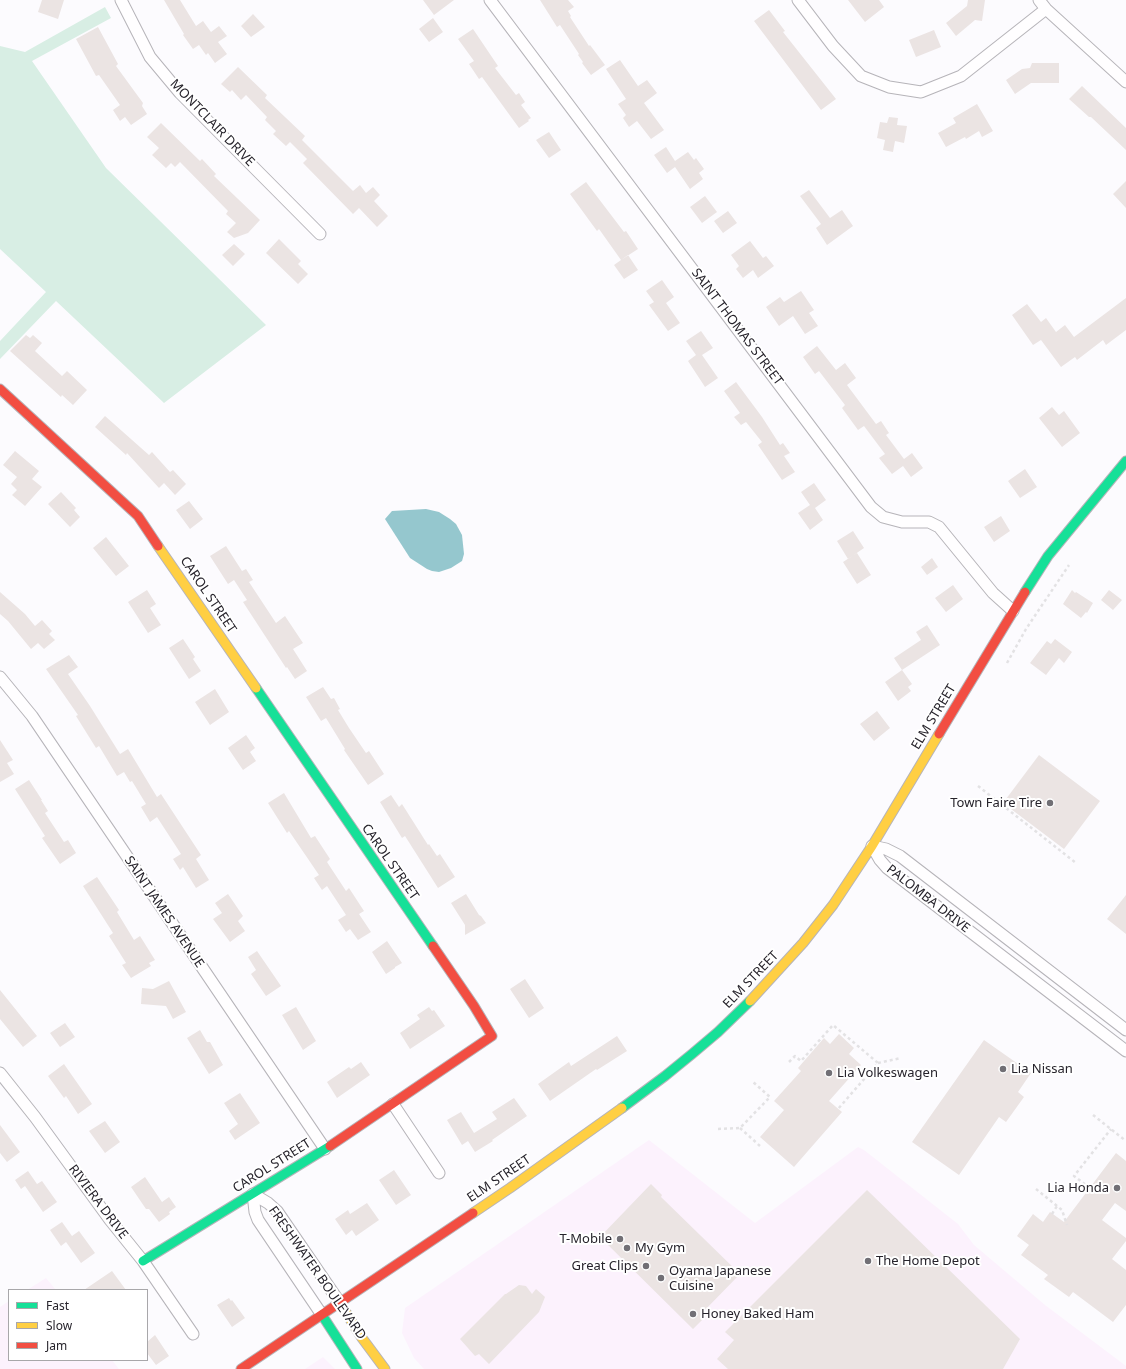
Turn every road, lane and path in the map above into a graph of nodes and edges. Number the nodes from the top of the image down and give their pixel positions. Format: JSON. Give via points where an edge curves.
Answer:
{"nodes":[{"id":1,"x":121,"y":0,"type":"edge"},
{"id":2,"x":490,"y":0,"type":"edge"},
{"id":3,"x":798,"y":0,"type":"edge"},
{"id":4,"x":1039,"y":0,"type":"edge"},
{"id":5,"x":1046,"y":10,"type":"junction"},
{"id":6,"x":1126,"y":82,"type":"edge"},
{"id":7,"x":320,"y":234,"type":"dead end"},
{"id":8,"x":0,"y":389,"type":"edge"},
{"id":9,"x":1126,"y":461,"type":"edge"},
{"id":10,"x":1069,"y":565,"type":"dead end"},
{"id":11,"x":1013,"y":611,"type":"junction"},
{"id":12,"x":1007,"y":663,"type":"dead end"},
{"id":13,"x":0,"y":677,"type":"edge"},
{"id":14,"x":978,"y":786,"type":"dead end"},
{"id":15,"x":872,"y":846,"type":"junction"},
{"id":16,"x":1076,"y":863,"type":"dead end"},
{"id":17,"x":1126,"y":1030,"type":"edge"},
{"id":18,"x":1126,"y":1051,"type":"edge"},
{"id":19,"x":901,"y":1058,"type":"dead end"},
{"id":20,"x":789,"y":1062,"type":"dead end"},
{"id":21,"x":878,"y":1063,"type":"junction"},
{"id":22,"x":0,"y":1073,"type":"edge"},
{"id":23,"x":753,"y":1082,"type":"dead end"},
{"id":24,"x":393,"y":1104,"type":"junction"},
{"id":25,"x":838,"y":1109,"type":"dead end"},
{"id":26,"x":1093,"y":1116,"type":"dead end"},
{"id":27,"x":740,"y":1128,"type":"junction"},
{"id":28,"x":718,"y":1129,"type":"dead end"},
{"id":29,"x":1111,"y":1129,"type":"junction"},
{"id":30,"x":1126,"y":1141,"type":"edge"},
{"id":31,"x":760,"y":1146,"type":"dead end"},
{"id":32,"x":325,"y":1149,"type":"junction"},
{"id":33,"x":439,"y":1173,"type":"dead end"},
{"id":34,"x":1090,"y":1188,"type":"dead end"},
{"id":35,"x":1036,"y":1189,"type":"dead end"},
{"id":36,"x":253,"y":1194,"type":"junction"},
{"id":37,"x":1057,"y":1206,"type":"junction"},
{"id":38,"x":1052,"y":1214,"type":"dead end"},
{"id":39,"x":1067,"y":1224,"type":"dead end"},
{"id":40,"x":143,"y":1262,"type":"junction"},
{"id":41,"x":340,"y":1303,"type":"junction"},
{"id":42,"x":322,"y":1315,"type":"junction"},
{"id":43,"x":193,"y":1334,"type":"dead end"},
{"id":44,"x":241,"y":1369,"type":"edge"},
{"id":45,"x":357,"y":1369,"type":"edge"},
{"id":46,"x":385,"y":1369,"type":"edge"}],
"edges":[{"from":1,"to":7,"type":"street","name":"MONTCLAIR DRIVE","via":[[150,57],[180,93]]},
{"from":2,"to":11,"type":"street","name":"SAINT THOMAS STREET","via":[[871,507],[883,517],[902,522],[929,522],[939,527],[993,593]]},
{"from":3,"to":5,"type":"street","via":[[833,46],[862,76],[889,87],[921,92],[961,76]]},
{"from":4,"to":5,"type":"street"},
{"from":5,"to":6,"type":"street"},
{"from":8,"to":24,"type":"street","name":"CAROL STREET","via":[[138,516],[474,1006],[492,1036]]},
{"from":9,"to":11,"type":"street","name":"ELM STREET","via":[[1051,552]]},
{"from":10,"to":12,"type":"path","via":[[1026,629]]},
{"from":11,"to":15,"type":"street","name":"ELM STREET"},
{"from":13,"to":32,"type":"street","name":"SAINT JAMES AVENUE","via":[[32,716]]},
{"from":14,"to":16,"type":"path"},
{"from":15,"to":17,"type":"street","name":"PALOMBA DRIVE","via":[[886,848],[900,856]]},
{"from":15,"to":18,"type":"street","name":"PALOMBA DRIVE","via":[[887,868]]},
{"from":15,"to":41,"type":"street","name":"ELM STREET","via":[[833,905],[794,954],[746,1005],[692,1054],[532,1172]]},
{"from":19,"to":21,"type":"path"},
{"from":20,"to":21,"type":"path","via":[[795,1056],[801,1062],[834,1025]]},
{"from":21,"to":25,"type":"path"},
{"from":22,"to":40,"type":"street","name":"RIVIERA DRIVE"},
{"from":23,"to":27,"type":"path","via":[[770,1097]]},
{"from":24,"to":32,"type":"street","name":"CAROL STREET"},
{"from":24,"to":33,"type":"street"},
{"from":26,"to":29,"type":"path"},
{"from":27,"to":28,"type":"path"},
{"from":27,"to":31,"type":"path"},
{"from":29,"to":30,"type":"path"},
{"from":29,"to":34,"type":"path","via":[[1074,1176]]},
{"from":32,"to":36,"type":"street","name":"CAROL STREET"},
{"from":35,"to":37,"type":"path"},
{"from":36,"to":40,"type":"street","name":"CAROL STREET"},
{"from":36,"to":41,"type":"street","name":"FRESHWATER BOULEVARD","via":[[277,1211]]},
{"from":36,"to":42,"type":"street","name":"FRESHWATER BOULEVARD","via":[[258,1220]]},
{"from":37,"to":38,"type":"path"},
{"from":37,"to":39,"type":"path","via":[[1062,1210]]},
{"from":40,"to":43,"type":"street","name":"RIVIERA DRIVE"},
{"from":41,"to":42,"type":"street","name":"ELM STREET"},
{"from":41,"to":46,"type":"street","name":"FRESHWATER BOULEVARD"},
{"from":42,"to":44,"type":"street","name":"ELM STREET"},
{"from":42,"to":45,"type":"street","name":"FRESHWATER BOULEVARD"}]}
